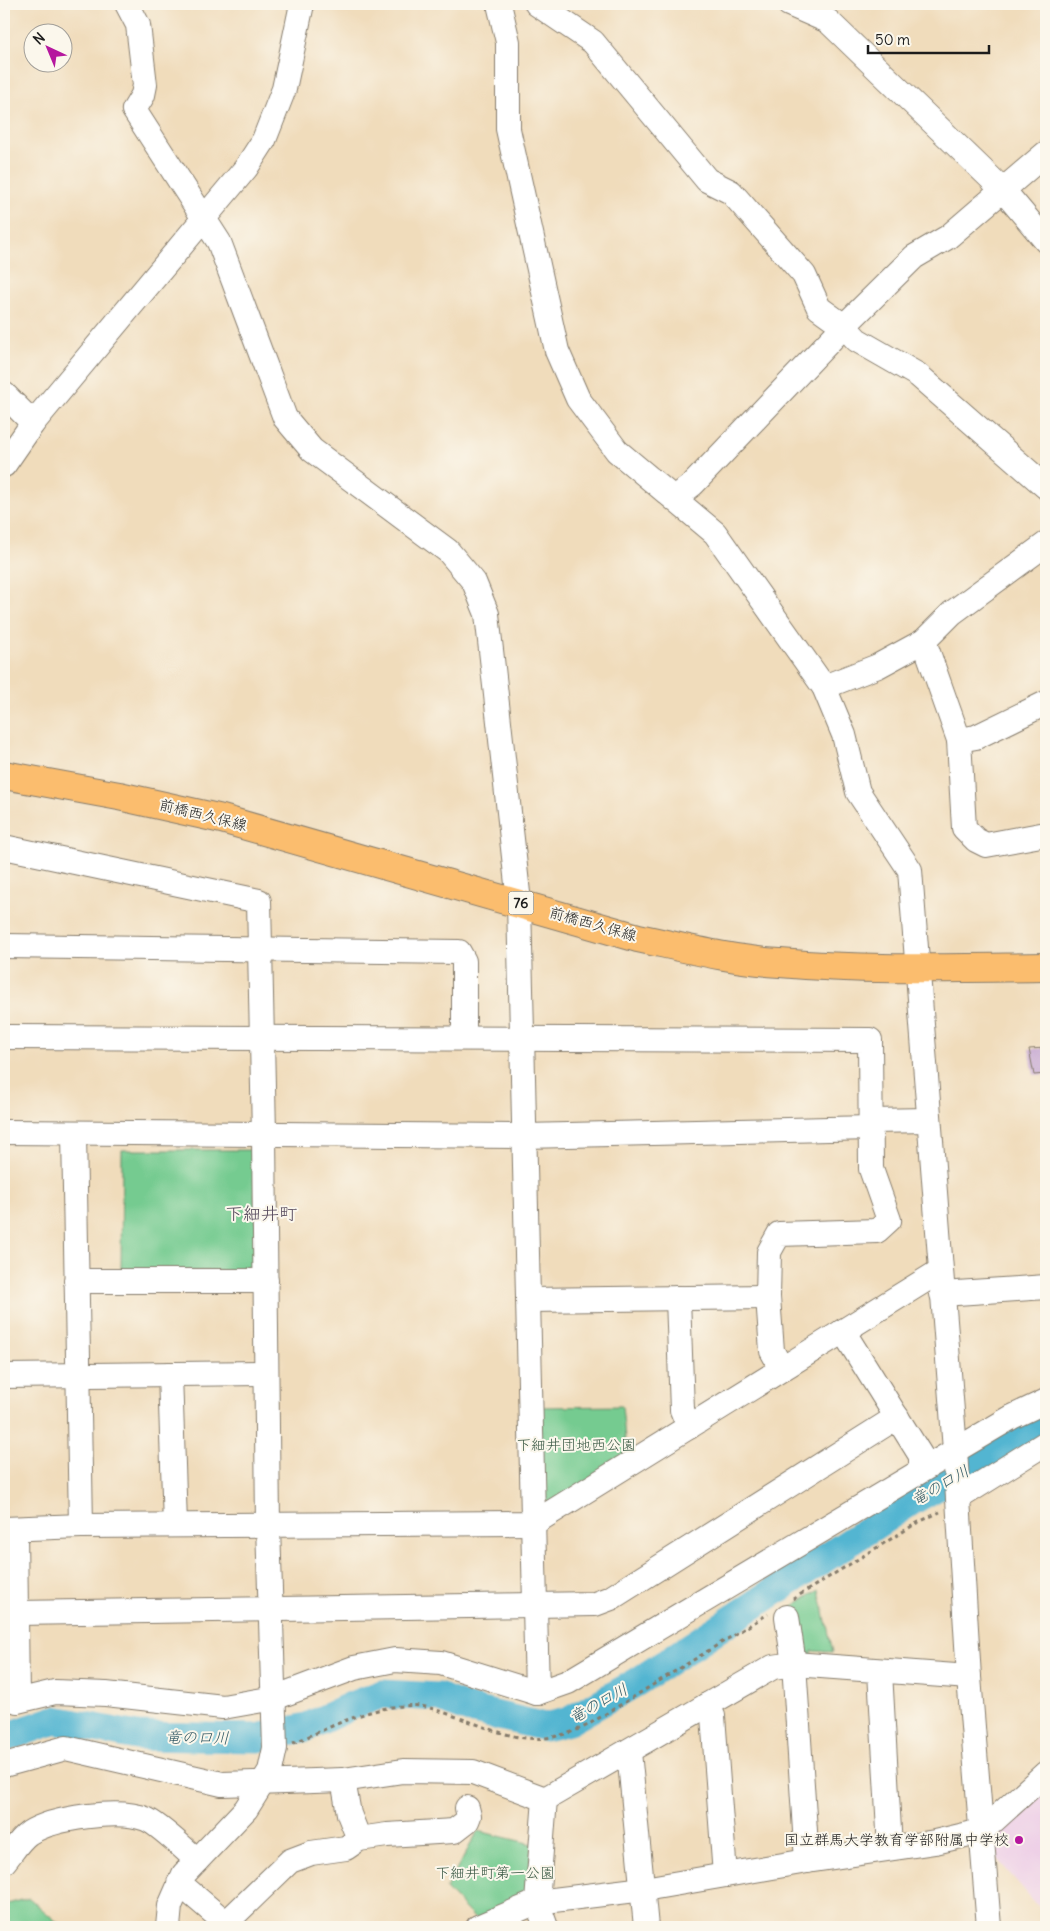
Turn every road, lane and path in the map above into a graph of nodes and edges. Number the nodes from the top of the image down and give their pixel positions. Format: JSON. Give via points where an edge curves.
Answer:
{"nodes":[{"id":1,"x":127,"y":4,"type":"edge"},
{"id":2,"x":302,"y":4,"type":"edge"},
{"id":3,"x":499,"y":4,"type":"edge"},
{"id":4,"x":537,"y":4,"type":"edge"},
{"id":5,"x":789,"y":4,"type":"edge"},
{"id":6,"x":1046,"y":153,"type":"edge"},
{"id":7,"x":1003,"y":190,"type":"junction"},
{"id":8,"x":204,"y":217,"type":"junction"},
{"id":9,"x":1046,"y":241,"type":"edge"},
{"id":10,"x":844,"y":326,"type":"junction"},
{"id":11,"x":4,"y":394,"type":"edge"},
{"id":12,"x":33,"y":423,"type":"junction"},
{"id":13,"x":4,"y":465,"type":"edge"},
{"id":14,"x":1046,"y":488,"type":"edge"},
{"id":15,"x":676,"y":498,"type":"junction"},
{"id":16,"x":1046,"y":544,"type":"edge"},
{"id":17,"x":924,"y":641,"type":"junction"},
{"id":18,"x":824,"y":687,"type":"junction"},
{"id":19,"x":1046,"y":703,"type":"edge"},
{"id":20,"x":959,"y":740,"type":"junction"},
{"id":21,"x":4,"y":775,"type":"edge"},
{"id":22,"x":1046,"y":834,"type":"edge"},
{"id":23,"x":4,"y":847,"type":"edge"},
{"id":24,"x":519,"y":902,"type":"junction"},
{"id":25,"x":4,"y":946,"type":"edge"},
{"id":26,"x":260,"y":950,"type":"junction"},
{"id":27,"x":1046,"y":967,"type":"edge"},
{"id":28,"x":918,"y":968,"type":"junction"},
{"id":29,"x":4,"y":1037,"type":"edge"},
{"id":30,"x":262,"y":1038,"type":"junction"},
{"id":31,"x":464,"y":1038,"type":"junction"},
{"id":32,"x":522,"y":1038,"type":"junction"},
{"id":33,"x":929,"y":1120,"type":"junction"},
{"id":34,"x":871,"y":1125,"type":"junction"},
{"id":35,"x":4,"y":1132,"type":"edge"},
{"id":36,"x":74,"y":1133,"type":"junction"},
{"id":37,"x":264,"y":1134,"type":"junction"},
{"id":38,"x":525,"y":1136,"type":"junction"},
{"id":39,"x":940,"y":1271,"type":"junction"},
{"id":40,"x":76,"y":1281,"type":"junction"},
{"id":41,"x":266,"y":1281,"type":"junction"},
{"id":42,"x":1046,"y":1286,"type":"edge"},
{"id":43,"x":942,"y":1294,"type":"junction"},
{"id":44,"x":768,"y":1297,"type":"junction"},
{"id":45,"x":678,"y":1298,"type":"junction"},
{"id":46,"x":529,"y":1300,"type":"junction"},
{"id":47,"x":842,"y":1332,"type":"junction"},
{"id":48,"x":782,"y":1369,"type":"junction"},
{"id":49,"x":266,"y":1373,"type":"junction"},
{"id":50,"x":170,"y":1374,"type":"junction"},
{"id":51,"x":78,"y":1375,"type":"junction"},
{"id":52,"x":4,"y":1376,"type":"edge"},
{"id":53,"x":1046,"y":1401,"type":"edge"},
{"id":54,"x":897,"y":1417,"type":"junction"},
{"id":55,"x":689,"y":1427,"type":"junction"},
{"id":56,"x":1046,"y":1443,"type":"edge"},
{"id":57,"x":956,"y":1453,"type":"junction"},
{"id":58,"x":921,"y":1470,"type":"junction"},
{"id":59,"x":958,"y":1494,"type":"junction"},
{"id":60,"x":534,"y":1523,"type":"junction"},
{"id":61,"x":176,"y":1525,"type":"junction"},
{"id":62,"x":81,"y":1526,"type":"junction"},
{"id":63,"x":268,"y":1526,"type":"junction"},
{"id":64,"x":9,"y":1529,"type":"edge"},
{"id":65,"x":535,"y":1605,"type":"junction"},
{"id":66,"x":271,"y":1609,"type":"junction"},
{"id":67,"x":16,"y":1613,"type":"junction"},
{"id":68,"x":787,"y":1617,"type":"dead end"},
{"id":69,"x":794,"y":1664,"type":"junction"},
{"id":70,"x":880,"y":1672,"type":"junction"},
{"id":71,"x":969,"y":1677,"type":"junction"},
{"id":72,"x":537,"y":1694,"type":"junction"},
{"id":73,"x":273,"y":1703,"type":"junction"},
{"id":74,"x":707,"y":1704,"type":"junction"},
{"id":75,"x":10,"y":1708,"type":"edge"},
{"id":76,"x":629,"y":1752,"type":"junction"},
{"id":77,"x":4,"y":1765,"type":"edge"},
{"id":78,"x":1046,"y":1773,"type":"edge"},
{"id":79,"x":343,"y":1780,"type":"junction"},
{"id":80,"x":261,"y":1784,"type":"junction"},
{"id":81,"x":545,"y":1799,"type":"junction"},
{"id":82,"x":467,"y":1808,"type":"dead end"},
{"id":83,"x":982,"y":1831,"type":"junction"},
{"id":84,"x":359,"y":1839,"type":"junction"},
{"id":85,"x":890,"y":1848,"type":"junction"},
{"id":86,"x":197,"y":1860,"type":"junction"},
{"id":87,"x":807,"y":1861,"type":"junction"},
{"id":88,"x":4,"y":1862,"type":"edge"},
{"id":89,"x":726,"y":1875,"type":"junction"},
{"id":90,"x":179,"y":1884,"type":"junction"},
{"id":91,"x":644,"y":1889,"type":"junction"},
{"id":92,"x":537,"y":1902,"type":"junction"},
{"id":93,"x":168,"y":1927,"type":"edge"},
{"id":94,"x":478,"y":1927,"type":"edge"},
{"id":95,"x":546,"y":1927,"type":"edge"},
{"id":96,"x":646,"y":1927,"type":"edge"},
{"id":97,"x":989,"y":1927,"type":"edge"}],
"edges":[{"from":1,"to":8,"type":"street","via":[[138,25],[145,86],[134,110]]},
{"from":2,"to":8,"type":"street","via":[[284,89],[264,140],[246,168]]},
{"from":3,"to":15,"type":"street","via":[[508,42],[508,129],[557,351],[578,399],[617,452]]},
{"from":4,"to":10,"type":"street","via":[[593,42],[707,180],[731,192],[804,275],[819,308]]},
{"from":5,"to":7,"type":"street","via":[[828,21]]},
{"from":6,"to":7,"type":"street"},
{"from":7,"to":9,"type":"street"},
{"from":7,"to":10,"type":"street","via":[[948,237],[914,257]]},
{"from":8,"to":12,"type":"street"},
{"from":8,"to":24,"type":"street","via":[[220,242],[286,418],[312,450],[448,551],[474,582],[487,614]]},
{"from":10,"to":14,"type":"street","via":[[857,340],[918,375]]},
{"from":10,"to":15,"type":"street"},
{"from":11,"to":12,"type":"street"},
{"from":12,"to":13,"type":"street"},
{"from":15,"to":18,"type":"street","via":[[715,533]]},
{"from":16,"to":17,"type":"street","via":[[952,613]]},
{"from":17,"to":18,"type":"street","via":[[878,666]]},
{"from":17,"to":20,"type":"street"},
{"from":18,"to":28,"type":"street","via":[[844,736],[858,792],[910,870]]},
{"from":19,"to":20,"type":"street","via":[[976,737]]},
{"from":20,"to":22,"type":"street","via":[[964,828],[986,845]]},
{"from":21,"to":24,"type":"main road","name":"前橋西久保線","number":"76","via":[[222,819]]},
{"from":23,"to":26,"type":"street","via":[[258,901]]},
{"from":24,"to":28,"type":"main road","name":"前橋西久保線","number":"76","via":[[638,938],[703,953],[779,963]]},
{"from":24,"to":32,"type":"street"},
{"from":25,"to":26,"type":"street"},
{"from":26,"to":30,"type":"street"},
{"from":26,"to":31,"type":"street","via":[[459,952],[464,961]]},
{"from":27,"to":28,"type":"main road","name":"前橋西久保線","number":"76"},
{"from":28,"to":33,"type":"street"},
{"from":29,"to":30,"type":"street"},
{"from":30,"to":31,"type":"street"},
{"from":30,"to":37,"type":"street"},
{"from":31,"to":32,"type":"street"},
{"from":32,"to":34,"type":"street","via":[[870,1040]]},
{"from":32,"to":38,"type":"street"},
{"from":33,"to":34,"type":"street"},
{"from":33,"to":39,"type":"street"},
{"from":34,"to":38,"type":"street"},
{"from":34,"to":44,"type":"street","via":[[871,1169],[889,1220],[877,1231],[779,1234],[769,1252]]},
{"from":35,"to":36,"type":"street"},
{"from":36,"to":37,"type":"street"},
{"from":36,"to":40,"type":"street"},
{"from":37,"to":38,"type":"street"},
{"from":37,"to":41,"type":"street"},
{"from":38,"to":46,"type":"street"},
{"from":39,"to":43,"type":"street"},
{"from":39,"to":47,"type":"street"},
{"from":40,"to":41,"type":"street"},
{"from":40,"to":51,"type":"street"},
{"from":41,"to":49,"type":"street"},
{"from":42,"to":43,"type":"street"},
{"from":43,"to":57,"type":"street"},
{"from":44,"to":45,"type":"street"},
{"from":44,"to":48,"type":"street","via":[[772,1352]]},
{"from":45,"to":46,"type":"street"},
{"from":45,"to":55,"type":"street","via":[[682,1410]]},
{"from":46,"to":60,"type":"street"},
{"from":47,"to":48,"type":"street"},
{"from":47,"to":54,"type":"street"},
{"from":48,"to":55,"type":"street"},
{"from":49,"to":50,"type":"street"},
{"from":49,"to":63,"type":"street"},
{"from":50,"to":51,"type":"street"},
{"from":50,"to":61,"type":"street"},
{"from":51,"to":52,"type":"street"},
{"from":51,"to":62,"type":"street"},
{"from":53,"to":57,"type":"street"},
{"from":54,"to":58,"type":"street","via":[[921,1456]]},
{"from":54,"to":65,"type":"street","via":[[612,1598],[595,1604]]},
{"from":55,"to":60,"type":"street"},
{"from":56,"to":59,"type":"street"},
{"from":57,"to":58,"type":"street"},
{"from":57,"to":59,"type":"street"},
{"from":58,"to":72,"type":"street","via":[[568,1682]]},
{"from":59,"to":71,"type":"street"},
{"from":60,"to":63,"type":"street"},
{"from":60,"to":65,"type":"street"},
{"from":61,"to":62,"type":"street"},
{"from":61,"to":63,"type":"street"},
{"from":62,"to":64,"type":"street"},
{"from":63,"to":66,"type":"street"},
{"from":64,"to":67,"type":"street"},
{"from":65,"to":66,"type":"street"},
{"from":65,"to":72,"type":"street"},
{"from":66,"to":67,"type":"street"},
{"from":66,"to":73,"type":"street"},
{"from":67,"to":75,"type":"street"},
{"from":68,"to":69,"type":"street"},
{"from":69,"to":70,"type":"street"},
{"from":69,"to":74,"type":"street","via":[[773,1667]]},
{"from":69,"to":87,"type":"street"},
{"from":70,"to":71,"type":"street"},
{"from":70,"to":85,"type":"street"},
{"from":71,"to":83,"type":"street"},
{"from":72,"to":73,"type":"street","via":[[441,1663],[395,1660],[354,1668]]},
{"from":73,"to":75,"type":"street","via":[[223,1707],[106,1694],[55,1692]]},
{"from":73,"to":80,"type":"street","via":[[275,1748],[270,1771]]},
{"from":74,"to":76,"type":"street"},
{"from":74,"to":89,"type":"street","via":[[713,1716]]},
{"from":76,"to":81,"type":"street"},
{"from":76,"to":91,"type":"street"},
{"from":77,"to":80,"type":"street","via":[[66,1748],[222,1784]]},
{"from":78,"to":83,"type":"street"},
{"from":79,"to":80,"type":"street"},
{"from":79,"to":81,"type":"street","via":[[403,1771],[473,1772]]},
{"from":79,"to":84,"type":"street"},
{"from":80,"to":86,"type":"street","via":[[233,1826]]},
{"from":81,"to":92,"type":"street"},
{"from":82,"to":84,"type":"street","via":[[467,1821],[454,1831]]},
{"from":83,"to":85,"type":"street"},
{"from":83,"to":97,"type":"street"},
{"from":84,"to":90,"type":"street","via":[[346,1848],[311,1853],[290,1861],[226,1923]]},
{"from":85,"to":87,"type":"street"},
{"from":86,"to":88,"type":"street","via":[[147,1820],[126,1815],[72,1819],[39,1829],[28,1834]]},
{"from":86,"to":90,"type":"street"},
{"from":87,"to":89,"type":"street"},
{"from":89,"to":91,"type":"street"},
{"from":90,"to":93,"type":"street","via":[[170,1906]]},
{"from":91,"to":92,"type":"street"},
{"from":91,"to":96,"type":"street"},
{"from":92,"to":94,"type":"street"},
{"from":92,"to":95,"type":"street"}]}
